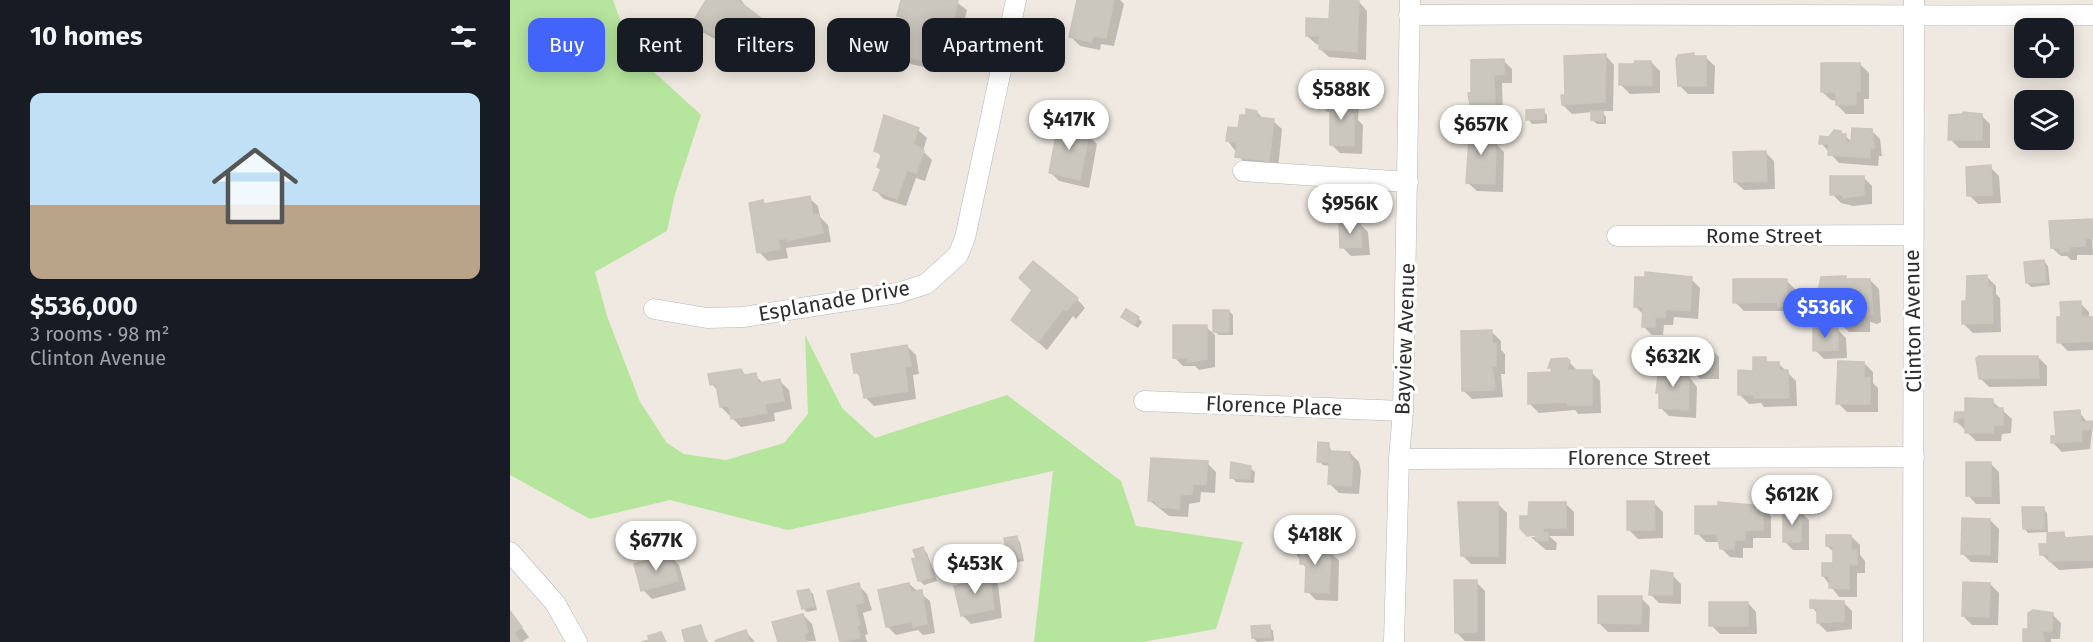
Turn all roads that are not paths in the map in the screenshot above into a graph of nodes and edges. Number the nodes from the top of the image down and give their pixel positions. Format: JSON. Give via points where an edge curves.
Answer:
{"nodes":[{"id":1,"x":1016,"y":0,"type":"edge"},
{"id":2,"x":1689,"y":6,"type":"edge"},
{"id":3,"x":1410,"y":7,"type":"edge"},
{"id":4,"x":1914,"y":8,"type":"edge"},
{"id":5,"x":2093,"y":15,"type":"edge"},
{"id":6,"x":1243,"y":171,"type":"dead end"},
{"id":7,"x":1408,"y":182,"type":"junction"},
{"id":8,"x":1912,"y":235,"type":"junction"},
{"id":9,"x":1617,"y":236,"type":"dead end"},
{"id":10,"x":654,"y":309,"type":"dead end"},
{"id":11,"x":1144,"y":401,"type":"dead end"},
{"id":12,"x":1403,"y":411,"type":"junction"},
{"id":13,"x":1914,"y":457,"type":"junction"},
{"id":14,"x":1399,"y":459,"type":"junction"},
{"id":15,"x":510,"y":552,"type":"edge"},
{"id":16,"x":577,"y":642,"type":"edge"},
{"id":17,"x":1394,"y":642,"type":"edge"},
{"id":18,"x":1913,"y":642,"type":"edge"}],
"edges":[{"from":1,"to":10,"type":"street","name":"Esplanade Drive","via":[[965,238],[958,255],[946,268],[926,284],[898,293],[743,317],[707,318]]},
{"from":2,"to":3,"type":"street"},
{"from":2,"to":4,"type":"street"},
{"from":3,"to":7,"type":"street","name":"Bayview Avenue"},
{"from":4,"to":5,"type":"street"},
{"from":4,"to":8,"type":"street","name":"Clinton Avenue"},
{"from":6,"to":7,"type":"street"},
{"from":7,"to":12,"type":"street","name":"Bayview Avenue"},
{"from":8,"to":9,"type":"street","name":"Rome Street"},
{"from":8,"to":13,"type":"street","name":"Clinton Avenue"},
{"from":11,"to":12,"type":"street","name":"Florence Place"},
{"from":12,"to":14,"type":"street","name":"Bayview Avenue"},
{"from":13,"to":14,"type":"street","name":"Florence Street"},
{"from":13,"to":18,"type":"street","name":"Clinton Avenue"},
{"from":14,"to":17,"type":"street","name":"Bayview Avenue"},
{"from":15,"to":16,"type":"street","via":[[555,603]]}]}
